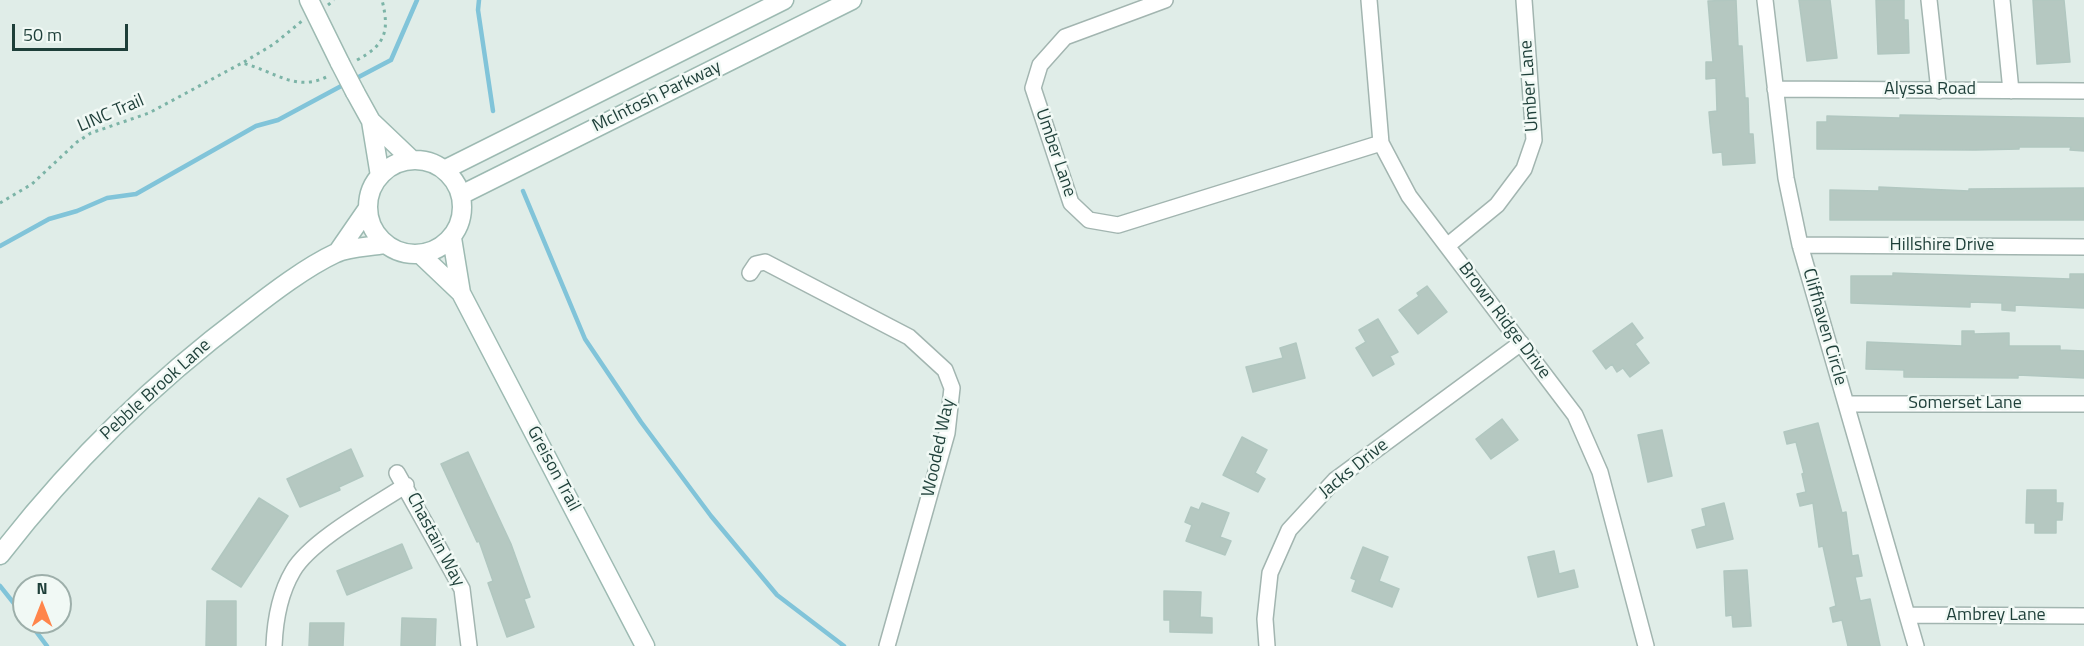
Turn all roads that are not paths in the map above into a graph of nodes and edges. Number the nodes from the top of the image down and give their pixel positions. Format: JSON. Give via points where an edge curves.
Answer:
{"nodes":[{"id":1,"x":784,"y":0,"type":"edge"},
{"id":2,"x":852,"y":0,"type":"edge"},
{"id":3,"x":1165,"y":0,"type":"edge"},
{"id":4,"x":1369,"y":0,"type":"edge"},
{"id":5,"x":1524,"y":0,"type":"edge"},
{"id":6,"x":1765,"y":0,"type":"edge"},
{"id":7,"x":1929,"y":0,"type":"edge"},
{"id":8,"x":2002,"y":0,"type":"edge"},
{"id":9,"x":312,"y":6,"type":"edge"},
{"id":10,"x":1775,"y":90,"type":"junction"},
{"id":11,"x":1939,"y":90,"type":"junction"},
{"id":12,"x":2011,"y":91,"type":"junction"},
{"id":13,"x":2084,"y":91,"type":"edge"},
{"id":14,"x":371,"y":121,"type":"junction"},
{"id":15,"x":1381,"y":143,"type":"junction"},
{"id":16,"x":412,"y":160,"type":"junction"},
{"id":17,"x":444,"y":170,"type":"junction"},
{"id":18,"x":380,"y":176,"type":"junction"},
{"id":19,"x":461,"y":195,"type":"junction"},
{"id":20,"x":368,"y":208,"type":"junction"},
{"id":21,"x":452,"y":238,"type":"junction"},
{"id":22,"x":385,"y":244,"type":"junction"},
{"id":23,"x":1800,"y":245,"type":"junction"},
{"id":24,"x":1447,"y":246,"type":"junction"},
{"id":25,"x":2084,"y":247,"type":"edge"},
{"id":26,"x":337,"y":253,"type":"junction"},
{"id":27,"x":420,"y":254,"type":"junction"},
{"id":28,"x":750,"y":273,"type":"dead end"},
{"id":29,"x":461,"y":293,"type":"junction"},
{"id":30,"x":1521,"y":343,"type":"junction"},
{"id":31,"x":1846,"y":404,"type":"junction"},
{"id":32,"x":2084,"y":404,"type":"edge"},
{"id":33,"x":0,"y":555,"type":"edge"},
{"id":34,"x":1907,"y":615,"type":"junction"},
{"id":35,"x":2084,"y":616,"type":"edge"},
{"id":36,"x":274,"y":646,"type":"edge"},
{"id":37,"x":469,"y":646,"type":"edge"},
{"id":38,"x":645,"y":646,"type":"edge"},
{"id":39,"x":887,"y":646,"type":"edge"},
{"id":40,"x":1267,"y":646,"type":"edge"},
{"id":41,"x":1646,"y":646,"type":"edge"},
{"id":42,"x":1916,"y":646,"type":"edge"}],
"edges":[{"from":1,"to":17,"type":"street","name":"McIntosh Parkway"},
{"from":2,"to":19,"type":"street","name":"McIntosh Parkway"},
{"from":3,"to":15,"type":"street","name":"Umber Lane","via":[[1065,37],[1040,65],[1033,88],[1071,203],[1089,219],[1118,225]]},
{"from":4,"to":15,"type":"street","name":"Brown Ridge Drive"},
{"from":5,"to":24,"type":"street","name":"Umber Lane","via":[[1534,140],[1524,169],[1497,206]]},
{"from":6,"to":10,"type":"street","name":"Cliffhaven Circle"},
{"from":7,"to":11,"type":"street"},
{"from":8,"to":12,"type":"street"},
{"from":9,"to":14,"type":"street","bridge":true},
{"from":10,"to":11,"type":"street","name":"Alyssa Road"},
{"from":10,"to":23,"type":"street","name":"Cliffhaven Circle","via":[[1786,178]]},
{"from":11,"to":12,"type":"street","name":"Alyssa Road"},
{"from":12,"to":13,"type":"street","name":"Alyssa Road"},
{"from":14,"to":16,"type":"street"},
{"from":14,"to":18,"type":"street"},
{"from":15,"to":24,"type":"street","name":"Brown Ridge Drive","via":[[1408,196]]},
{"from":16,"to":17,"type":"street"},
{"from":16,"to":18,"type":"street"},
{"from":17,"to":19,"type":"street"},
{"from":18,"to":20,"type":"street","via":[[373,186]]},
{"from":19,"to":21,"type":"street","via":[[461,217]]},
{"from":20,"to":22,"type":"street","via":[[376,234]]},
{"from":20,"to":26,"type":"street","name":"Pebble Brook Lane"},
{"from":21,"to":27,"type":"street","via":[[432,252]]},
{"from":21,"to":29,"type":"street","name":"Greison Trail"},
{"from":22,"to":26,"type":"street","name":"Pebble Brook Lane"},
{"from":22,"to":27,"type":"street","via":[[408,254]]},
{"from":23,"to":25,"type":"street","name":"Hillshire Drive"},
{"from":23,"to":31,"type":"street","name":"Cliffhaven Circle"},
{"from":24,"to":30,"type":"street","name":"Brown Ridge Drive"},
{"from":26,"to":33,"type":"street","name":"Pebble Brook Lane","via":[[270,295],[174,370],[78,463]]},
{"from":27,"to":29,"type":"street","name":"Greison Trail"},
{"from":28,"to":39,"type":"street","name":"Wooded Way","via":[[756,264],[765,261],[909,337],[945,370],[952,388],[946,433]]},
{"from":29,"to":38,"type":"street","name":"Greison Trail"},
{"from":30,"to":40,"type":"street","name":"Jacks Drive","via":[[1335,480],[1289,530],[1270,573],[1265,619]]},
{"from":30,"to":41,"type":"street","name":"Brown Ridge Drive","via":[[1575,415],[1600,472]]},
{"from":31,"to":32,"type":"street","name":"Somerset Lane"},
{"from":31,"to":34,"type":"street","name":"Cliffhaven Circle"},
{"from":34,"to":35,"type":"street","name":"Ambrey Lane"},
{"from":34,"to":42,"type":"street","name":"Cliffhaven Circle"},
{"from":36,"to":37,"type":"street","name":"Chastain Way","via":[[283,593],[294,569],[402,479],[462,589]]}]}
